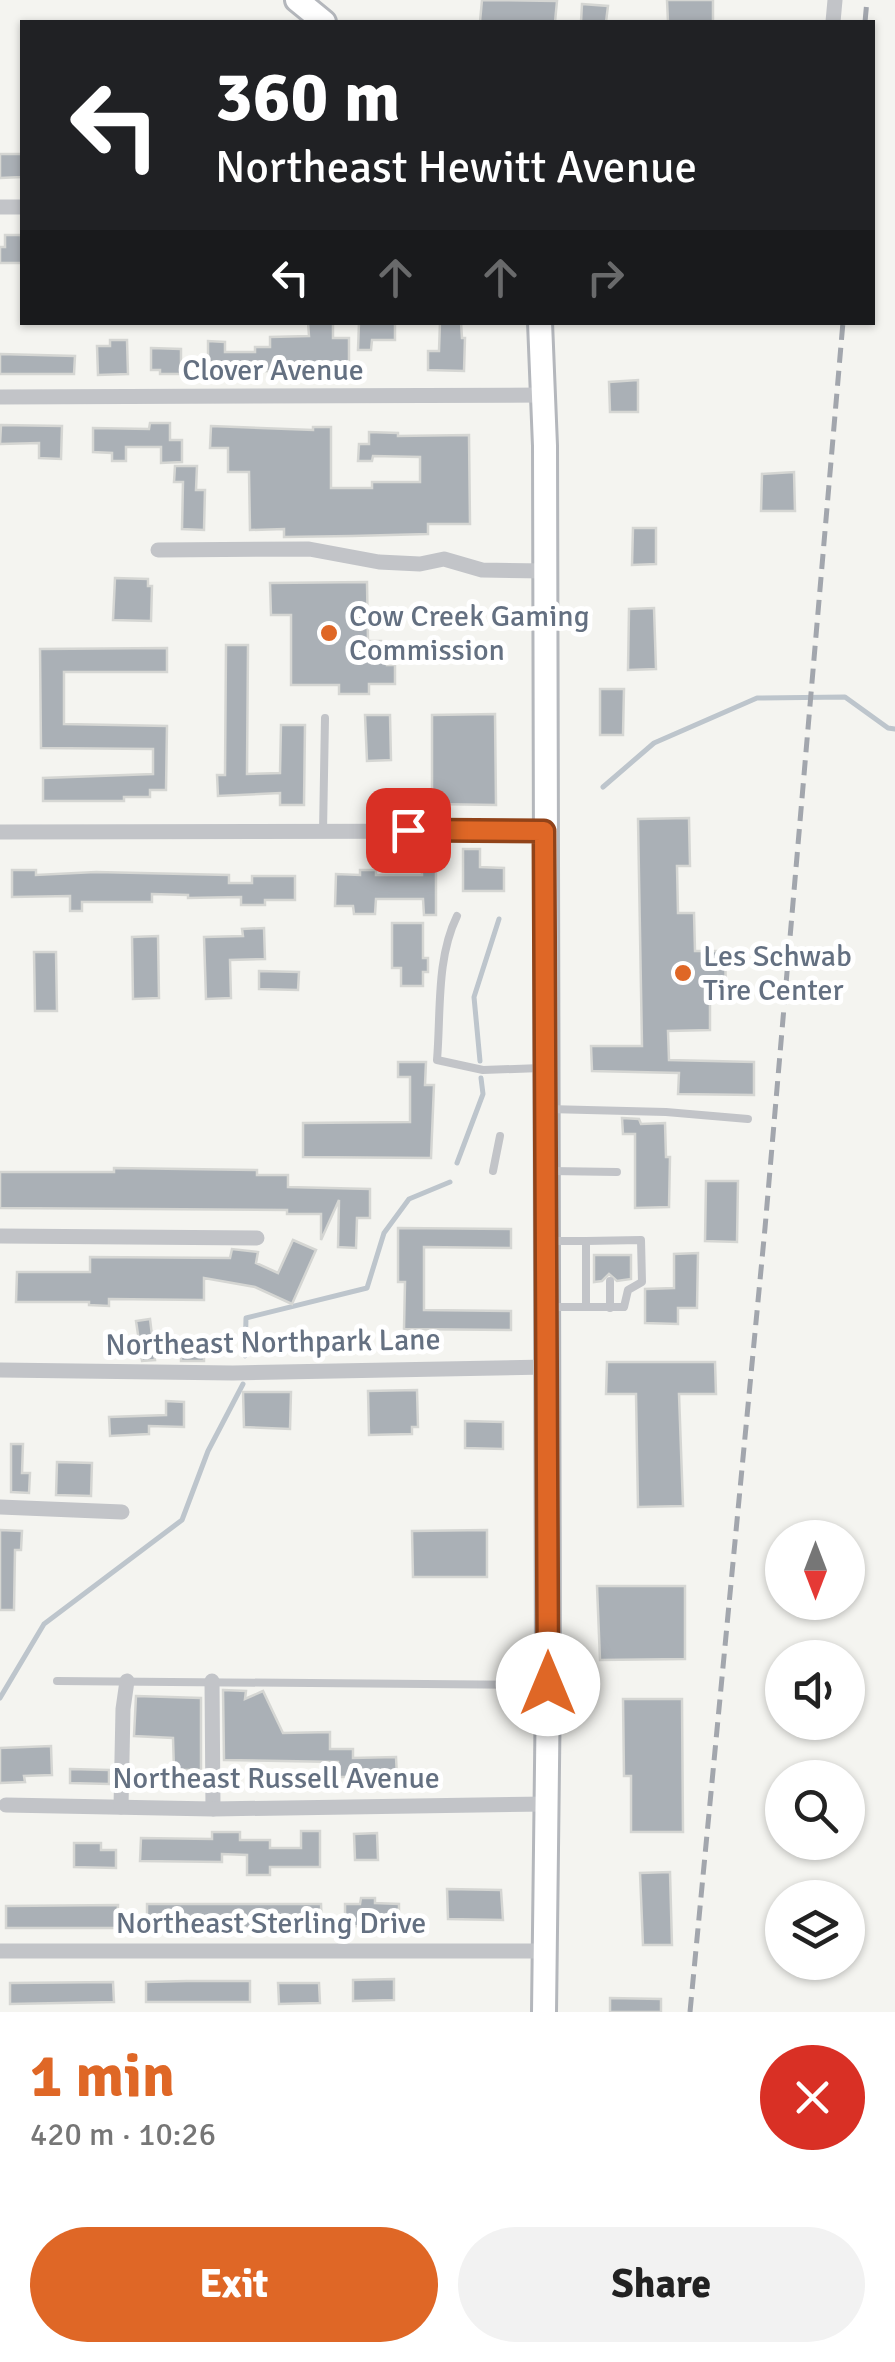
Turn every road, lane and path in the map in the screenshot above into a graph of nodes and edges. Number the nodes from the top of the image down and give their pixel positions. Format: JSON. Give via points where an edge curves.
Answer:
{"nodes":[{"id":1,"x":296,"y":0,"type":"edge"},
{"id":2,"x":321,"y":20,"type":"edge"},
{"id":3,"x":540,"y":325,"type":"edge"},
{"id":4,"x":545,"y":394,"type":"junction"},
{"id":5,"x":0,"y":397,"type":"edge"},
{"id":6,"x":158,"y":550,"type":"dead end"},
{"id":7,"x":545,"y":571,"type":"junction"},
{"id":8,"x":325,"y":718,"type":"dead end"},
{"id":9,"x":544,"y":831,"type":"junction"},
{"id":10,"x":0,"y":832,"type":"edge"},
{"id":11,"x":323,"y":832,"type":"junction"},
{"id":12,"x":457,"y":916,"type":"dead end"},
{"id":13,"x":546,"y":1068,"type":"junction"},
{"id":14,"x":546,"y":1109,"type":"junction"},
{"id":15,"x":748,"y":1119,"type":"dead end"},
{"id":16,"x":500,"y":1136,"type":"dead end"},
{"id":17,"x":492,"y":1171,"type":"dead end"},
{"id":18,"x":546,"y":1171,"type":"junction"},
{"id":19,"x":618,"y":1172,"type":"dead end"},
{"id":20,"x":0,"y":1236,"type":"edge"},
{"id":21,"x":257,"y":1238,"type":"dead end"},
{"id":22,"x":546,"y":1241,"type":"junction"},
{"id":23,"x":586,"y":1241,"type":"junction"},
{"id":24,"x":610,"y":1241,"type":"junction"},
{"id":25,"x":610,"y":1255,"type":"dead end"},
{"id":26,"x":610,"y":1281,"type":"dead end"},
{"id":27,"x":546,"y":1307,"type":"junction"},
{"id":28,"x":586,"y":1307,"type":"junction"},
{"id":29,"x":610,"y":1308,"type":"junction"},
{"id":30,"x":547,"y":1367,"type":"junction"},
{"id":31,"x":0,"y":1370,"type":"edge"},
{"id":32,"x":0,"y":1507,"type":"edge"},
{"id":33,"x":122,"y":1512,"type":"dead end"},
{"id":34,"x":126,"y":1681,"type":"junction"},
{"id":35,"x":212,"y":1681,"type":"junction"},
{"id":36,"x":57,"y":1682,"type":"dead end"},
{"id":37,"x":548,"y":1684,"type":"junction"},
{"id":38,"x":546,"y":1804,"type":"junction"},
{"id":39,"x":6,"y":1805,"type":"dead end"},
{"id":40,"x":122,"y":1807,"type":"junction"},
{"id":41,"x":213,"y":1809,"type":"junction"},
{"id":42,"x":0,"y":1951,"type":"edge"},
{"id":43,"x":543,"y":1951,"type":"junction"},
{"id":44,"x":544,"y":2012,"type":"edge"}],
"edges":[{"from":1,"to":2,"type":"main road"},
{"from":3,"to":4,"type":"main road"},
{"from":4,"to":5,"type":"street","name":"Clover Avenue"},
{"from":4,"to":7,"type":"main road"},
{"from":6,"to":7,"type":"street","via":[[309,549],[369,561],[444,560],[482,570]]},
{"from":7,"to":9,"type":"main road"},
{"from":8,"to":11,"type":"lane"},
{"from":9,"to":11,"type":"street"},
{"from":9,"to":13,"type":"main road"},
{"from":10,"to":11,"type":"street"},
{"from":12,"to":13,"type":"lane","via":[[442,956],[437,1060],[482,1070]]},
{"from":13,"to":14,"type":"main road"},
{"from":14,"to":15,"type":"lane"},
{"from":14,"to":18,"type":"main road"},
{"from":16,"to":17,"type":"lane"},
{"from":18,"to":19,"type":"lane"},
{"from":18,"to":22,"type":"main road"},
{"from":20,"to":21,"type":"street"},
{"from":22,"to":23,"type":"lane"},
{"from":22,"to":27,"type":"main road"},
{"from":23,"to":24,"type":"lane"},
{"from":23,"to":28,"type":"lane"},
{"from":24,"to":25,"type":"lane"},
{"from":24,"to":29,"type":"lane","via":[[641,1240],[642,1282],[628,1290],[624,1307]]},
{"from":26,"to":29,"type":"lane"},
{"from":27,"to":28,"type":"lane"},
{"from":27,"to":30,"type":"main road"},
{"from":28,"to":29,"type":"lane"},
{"from":30,"to":31,"type":"street","name":"Northeast Northpark Lane","via":[[233,1374]]},
{"from":30,"to":37,"type":"main road"},
{"from":32,"to":33,"type":"street"},
{"from":34,"to":35,"type":"lane"},
{"from":34,"to":36,"type":"lane"},
{"from":34,"to":40,"type":"street"},
{"from":35,"to":37,"type":"lane"},
{"from":35,"to":41,"type":"street"},
{"from":37,"to":38,"type":"main road"},
{"from":38,"to":41,"type":"street","name":"Northeast Russell Avenue"},
{"from":38,"to":43,"type":"main road"},
{"from":39,"to":40,"type":"street","name":"Northeast Russell Avenue"},
{"from":40,"to":41,"type":"street","name":"Northeast Russell Avenue"},
{"from":42,"to":43,"type":"street","name":"Northeast Sterling Drive"},
{"from":43,"to":44,"type":"main road"}]}
